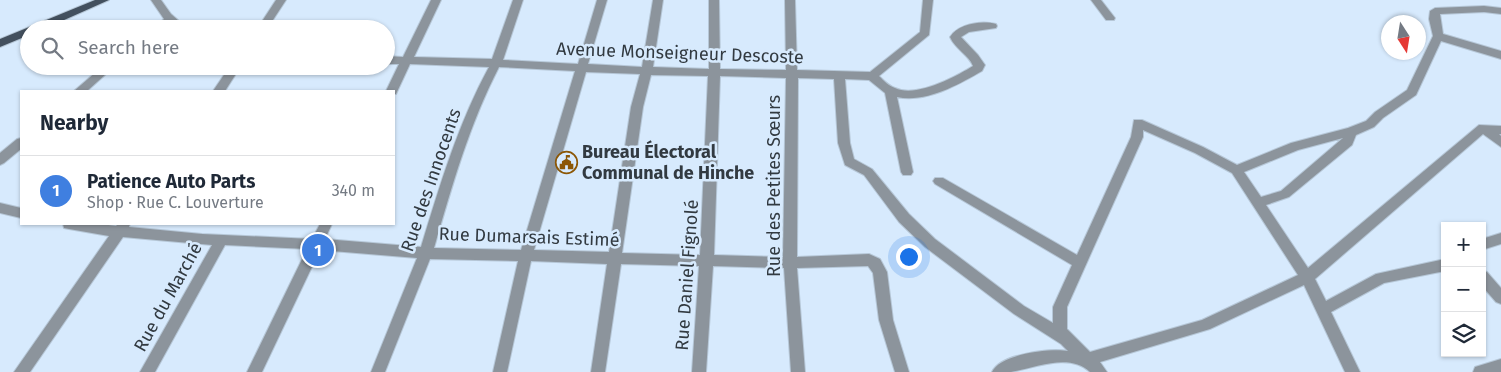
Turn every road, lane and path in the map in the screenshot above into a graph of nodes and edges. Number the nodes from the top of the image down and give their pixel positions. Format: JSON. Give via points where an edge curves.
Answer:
{"nodes":[{"id":1,"x":103,"y":0,"type":"edge"},
{"id":2,"x":156,"y":0,"type":"edge"},
{"id":3,"x":280,"y":0,"type":"edge"},
{"id":4,"x":436,"y":0,"type":"edge"},
{"id":5,"x":518,"y":0,"type":"edge"},
{"id":6,"x":602,"y":0,"type":"edge"},
{"id":7,"x":658,"y":0,"type":"edge"},
{"id":8,"x":714,"y":0,"type":"edge"},
{"id":9,"x":790,"y":0,"type":"edge"},
{"id":10,"x":928,"y":0,"type":"edge"},
{"id":11,"x":1096,"y":0,"type":"edge"},
{"id":12,"x":1501,"y":11,"type":"edge"},
{"id":13,"x":1110,"y":18,"type":"dead end"},
{"id":14,"x":172,"y":19,"type":"edge"},
{"id":15,"x":55,"y":20,"type":"edge"},
{"id":16,"x":268,"y":20,"type":"edge"},
{"id":17,"x":992,"y":26,"type":"dead end"},
{"id":18,"x":20,"y":35,"type":"edge"},
{"id":19,"x":1438,"y":36,"type":"junction"},
{"id":20,"x":0,"y":43,"type":"edge"},
{"id":21,"x":1497,"y":53,"type":"edge"},
{"id":22,"x":395,"y":60,"type":"edge"},
{"id":23,"x":405,"y":60,"type":"junction"},
{"id":24,"x":496,"y":63,"type":"junction"},
{"id":25,"x":582,"y":67,"type":"junction"},
{"id":26,"x":647,"y":71,"type":"junction"},
{"id":27,"x":715,"y":73,"type":"junction"},
{"id":28,"x":99,"y":75,"type":"edge"},
{"id":29,"x":230,"y":75,"type":"edge"},
{"id":30,"x":792,"y":75,"type":"junction"},
{"id":31,"x":839,"y":75,"type":"junction"},
{"id":32,"x":872,"y":76,"type":"junction"},
{"id":33,"x":81,"y":90,"type":"edge"},
{"id":34,"x":220,"y":90,"type":"edge"},
{"id":35,"x":392,"y":90,"type":"edge"},
{"id":36,"x":890,"y":91,"type":"junction"},
{"id":37,"x":1483,"y":128,"type":"junction"},
{"id":38,"x":1501,"y":130,"type":"edge"},
{"id":39,"x":1351,"y":132,"type":"junction"},
{"id":40,"x":20,"y":143,"type":"edge"},
{"id":41,"x":1501,"y":143,"type":"edge"},
{"id":42,"x":0,"y":160,"type":"edge"},
{"id":43,"x":1236,"y":170,"type":"junction"},
{"id":44,"x":907,"y":172,"type":"dead end"},
{"id":45,"x":939,"y":181,"type":"dead end"},
{"id":46,"x":1258,"y":203,"type":"junction"},
{"id":47,"x":0,"y":208,"type":"edge"},
{"id":48,"x":20,"y":213,"type":"edge"},
{"id":49,"x":87,"y":225,"type":"edge"},
{"id":50,"x":326,"y":225,"type":"edge"},
{"id":51,"x":123,"y":227,"type":"edge"},
{"id":52,"x":1501,"y":238,"type":"edge"},
{"id":53,"x":221,"y":241,"type":"junction"},
{"id":54,"x":316,"y":244,"type":"junction"},
{"id":55,"x":1486,"y":244,"type":"edge"},
{"id":56,"x":426,"y":252,"type":"junction"},
{"id":57,"x":526,"y":256,"type":"junction"},
{"id":58,"x":614,"y":258,"type":"junction"},
{"id":59,"x":707,"y":259,"type":"junction"},
{"id":60,"x":790,"y":263,"type":"junction"},
{"id":61,"x":1080,"y":263,"type":"junction"},
{"id":62,"x":1441,"y":265,"type":"edge"},
{"id":63,"x":1306,"y":277,"type":"junction"},
{"id":64,"x":1486,"y":281,"type":"edge"},
{"id":65,"x":1501,"y":298,"type":"edge"},
{"id":66,"x":1323,"y":310,"type":"junction"},
{"id":67,"x":1066,"y":339,"type":"junction"},
{"id":68,"x":1086,"y":360,"type":"junction"},
{"id":69,"x":21,"y":372,"type":"edge"},
{"id":70,"x":147,"y":372,"type":"edge"},
{"id":71,"x":254,"y":372,"type":"edge"},
{"id":72,"x":378,"y":372,"type":"edge"},
{"id":73,"x":500,"y":372,"type":"edge"},
{"id":74,"x":598,"y":372,"type":"edge"},
{"id":75,"x":699,"y":372,"type":"edge"},
{"id":76,"x":798,"y":372,"type":"edge"},
{"id":77,"x":902,"y":372,"type":"edge"},
{"id":78,"x":999,"y":372,"type":"edge"},
{"id":79,"x":1100,"y":372,"type":"edge"},
{"id":80,"x":1353,"y":372,"type":"edge"}],
"edges":[{"from":1,"to":15,"type":"main road"},
{"from":2,"to":14,"type":"street"},
{"from":3,"to":16,"type":"street"},
{"from":4,"to":23,"type":"street"},
{"from":5,"to":24,"type":"street","name":"Rue des Innocents"},
{"from":6,"to":25,"type":"street"},
{"from":7,"to":26,"type":"street"},
{"from":8,"to":27,"type":"street","name":"Rue Daniel Fignolé"},
{"from":9,"to":30,"type":"street","name":"Rue des Petites Sœurs"},
{"from":10,"to":32,"type":"street","via":[[925,33]]},
{"from":11,"to":13,"type":"street"},
{"from":12,"to":19,"type":"street","via":[[1435,11]]},
{"from":17,"to":36,"type":"street","via":[[964,30],[955,37],[976,58],[978,68],[915,95]]},
{"from":18,"to":20,"type":"main road"},
{"from":19,"to":21,"type":"street"},
{"from":19,"to":39,"type":"street","via":[[1412,92],[1370,124]]},
{"from":22,"to":23,"type":"street","name":"Avenue Monseigneur Descoste"},
{"from":23,"to":24,"type":"street","name":"Avenue Monseigneur Descoste"},
{"from":23,"to":35,"type":"street"},
{"from":24,"to":25,"type":"street","name":"Avenue Monseigneur Descoste"},
{"from":24,"to":56,"type":"street","name":"Rue des Innocents","via":[[458,146]]},
{"from":25,"to":26,"type":"street","name":"Avenue Monseigneur Descoste"},
{"from":25,"to":57,"type":"street"},
{"from":26,"to":27,"type":"street","name":"Avenue Monseigneur Descoste"},
{"from":26,"to":58,"type":"street","via":[[637,107]]},
{"from":27,"to":30,"type":"street","name":"Avenue Monseigneur Descoste"},
{"from":27,"to":59,"type":"street","name":"Rue Daniel Fignolé"},
{"from":28,"to":33,"type":"street"},
{"from":29,"to":34,"type":"street"},
{"from":30,"to":31,"type":"street","name":"Avenue Monseigneur Descoste"},
{"from":30,"to":60,"type":"street","name":"Rue des Petites Sœurs"},
{"from":31,"to":32,"type":"street","name":"Avenue Monseigneur Descoste"},
{"from":31,"to":67,"type":"street","via":[[844,143],[849,162],[868,172],[904,218],[930,243],[1019,310]]},
{"from":32,"to":36,"type":"street"},
{"from":36,"to":44,"type":"street"},
{"from":37,"to":38,"type":"street"},
{"from":37,"to":41,"type":"street"},
{"from":37,"to":63,"type":"street"},
{"from":39,"to":43,"type":"street","via":[[1295,146]]},
{"from":39,"to":46,"type":"street","via":[[1348,142],[1285,194]]},
{"from":40,"to":42,"type":"street"},
{"from":43,"to":46,"type":"street"},
{"from":43,"to":61,"type":"street","via":[[1138,123],[1137,137]]},
{"from":45,"to":61,"type":"street"},
{"from":46,"to":63,"type":"street"},
{"from":47,"to":48,"type":"street"},
{"from":49,"to":51,"type":"street","name":"Rue Dumarsais Estimé"},
{"from":50,"to":54,"type":"street"},
{"from":51,"to":53,"type":"street","name":"Rue Dumarsais Estimé"},
{"from":51,"to":69,"type":"street"},
{"from":52,"to":55,"type":"street"},
{"from":53,"to":54,"type":"street","name":"Rue Dumarsais Estimé"},
{"from":53,"to":70,"type":"street","name":"Rue du Marché"},
{"from":54,"to":56,"type":"street","name":"Rue Dumarsais Estimé"},
{"from":54,"to":71,"type":"street"},
{"from":56,"to":57,"type":"street","name":"Rue Dumarsais Estimé"},
{"from":56,"to":72,"type":"street","name":"Rue des Innocents"},
{"from":57,"to":58,"type":"street","name":"Rue Dumarsais Estimé"},
{"from":57,"to":73,"type":"street"},
{"from":58,"to":59,"type":"street","name":"Rue Dumarsais Estimé"},
{"from":58,"to":74,"type":"street"},
{"from":59,"to":60,"type":"street","name":"Rue Dumarsais Estimé"},
{"from":59,"to":75,"type":"street","name":"Rue Daniel Fignolé"},
{"from":60,"to":76,"type":"street","name":"Rue des Petites Sœurs"},
{"from":60,"to":77,"type":"street","name":"Rue Dumarsais Estimé","via":[[869,260],[875,263],[880,272],[886,320]]},
{"from":61,"to":67,"type":"street","via":[[1060,307],[1060,330]]},
{"from":62,"to":66,"type":"street","via":[[1381,278]]},
{"from":63,"to":66,"type":"street"},
{"from":63,"to":68,"type":"street","via":[[1205,325]]},
{"from":64,"to":65,"type":"street"},
{"from":66,"to":80,"type":"street"},
{"from":67,"to":68,"type":"street"},
{"from":68,"to":78,"type":"street","via":[[1048,356],[1013,364]]},
{"from":68,"to":79,"type":"street"}]}
